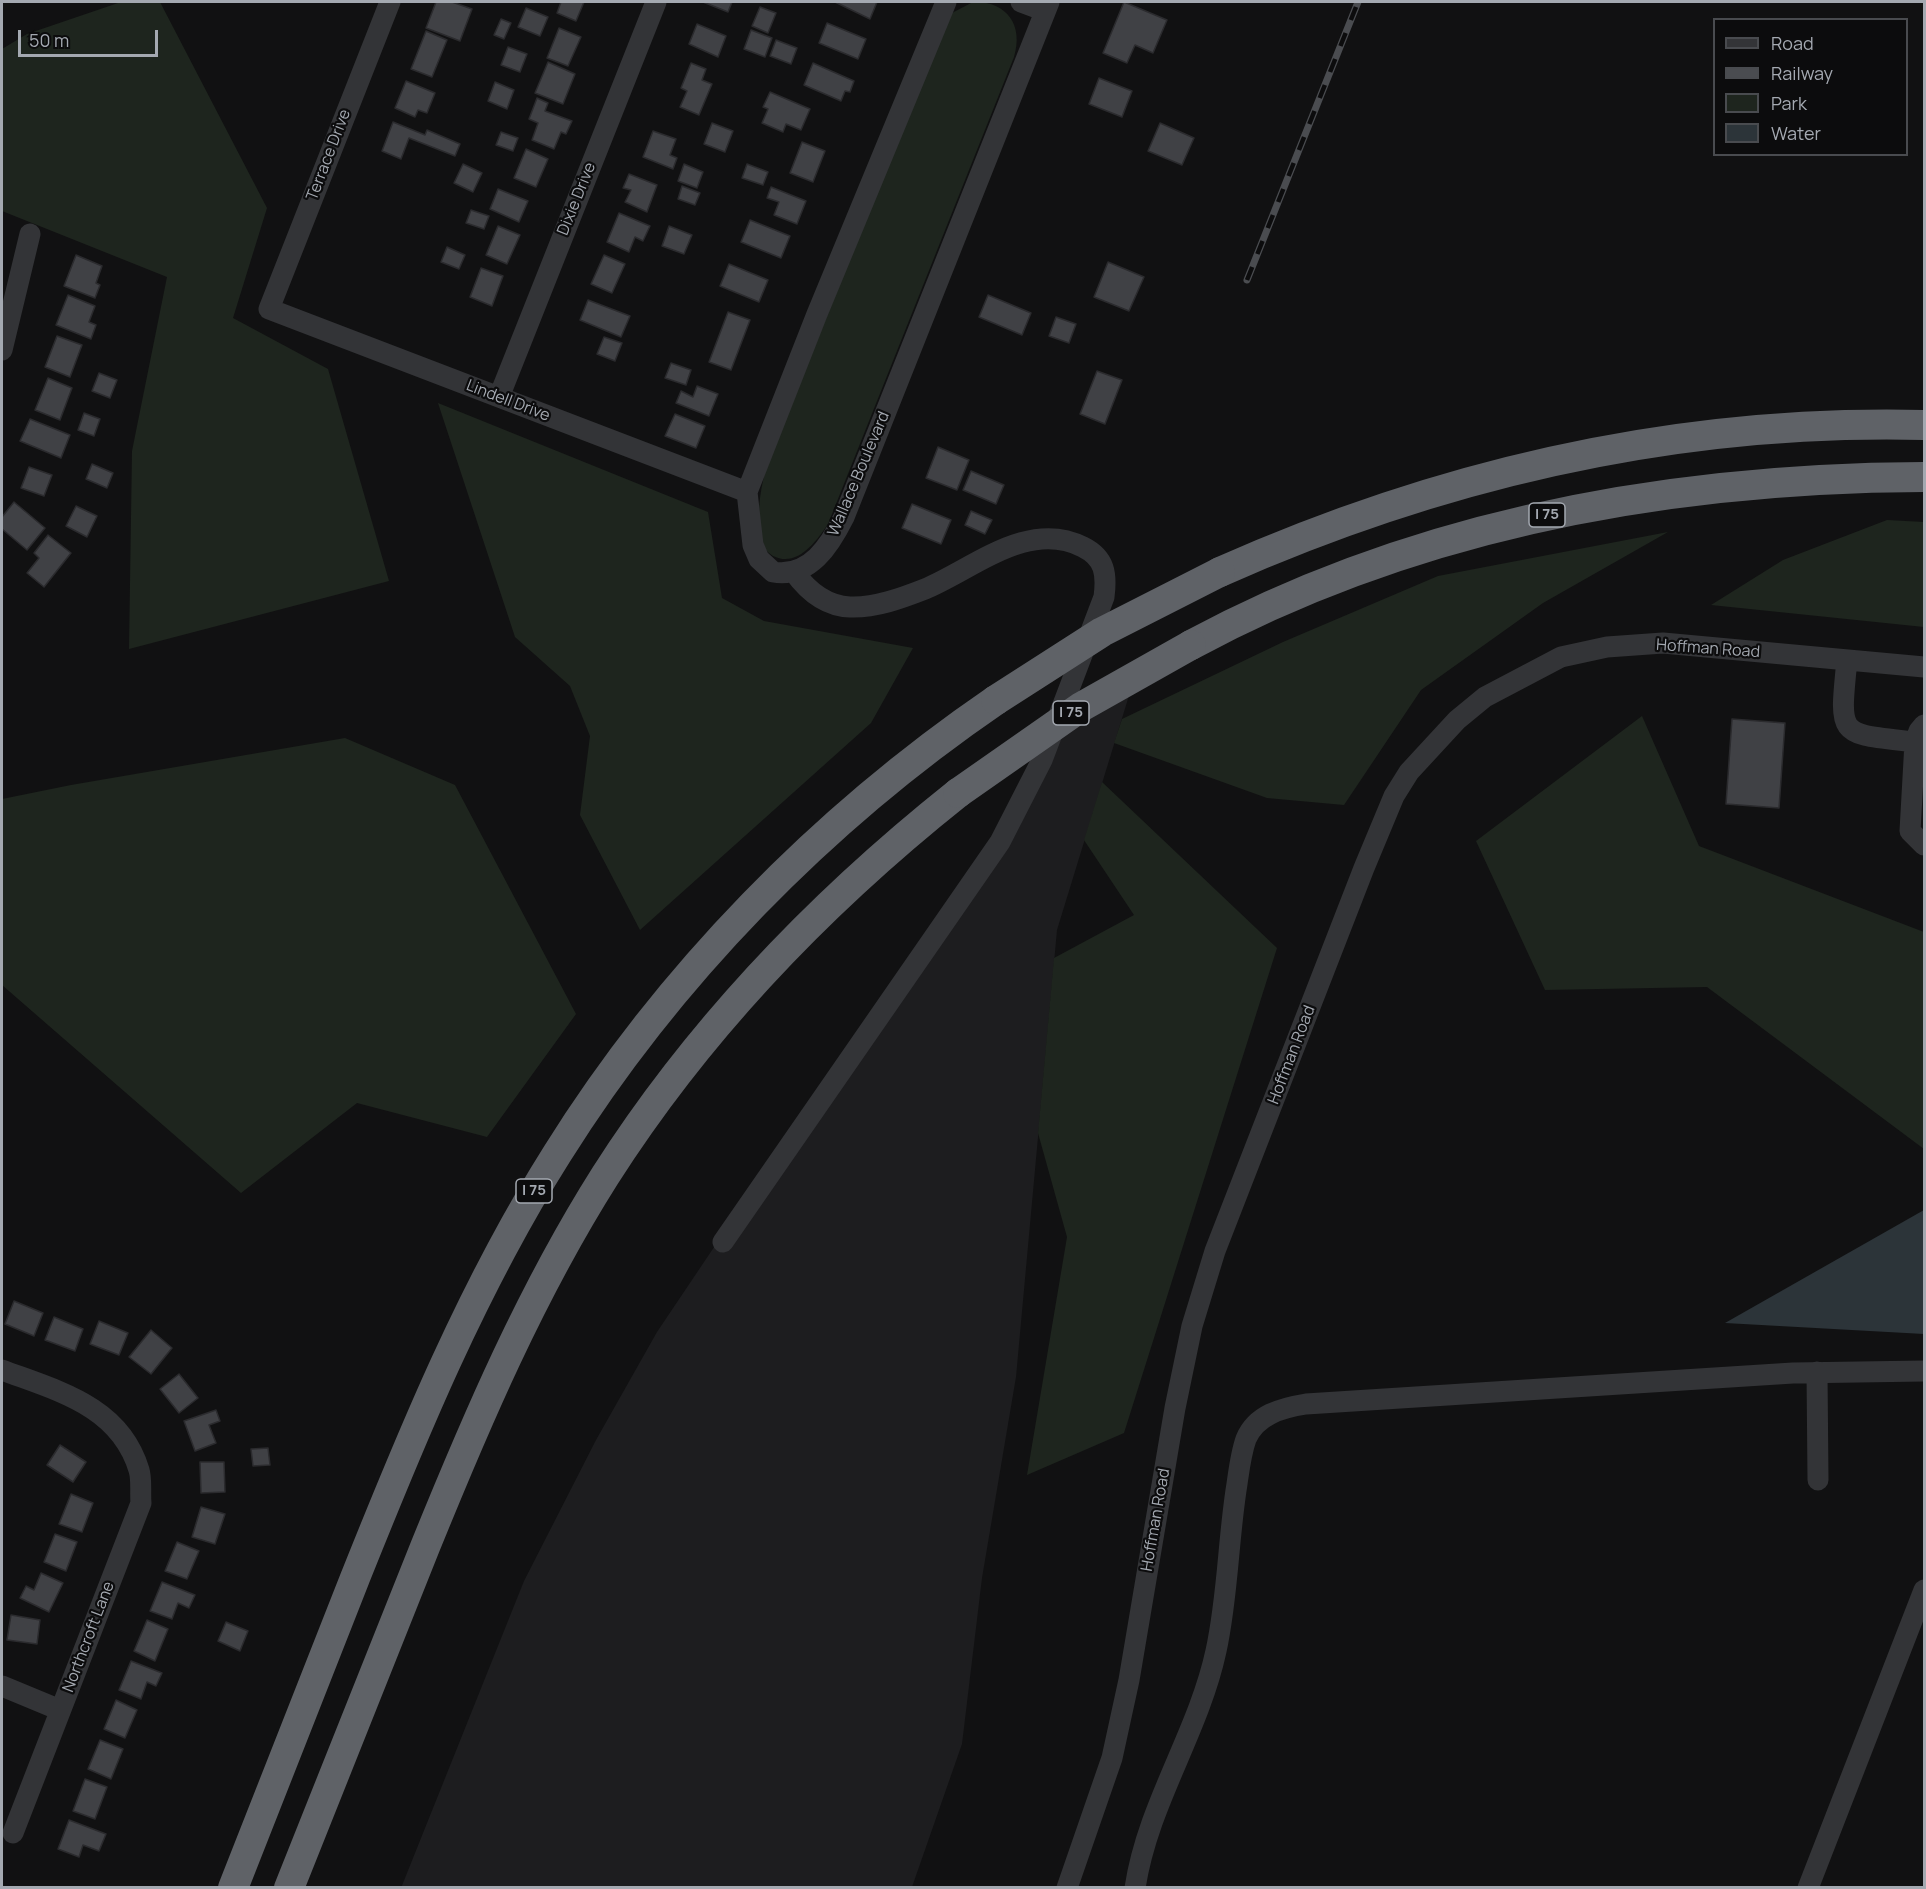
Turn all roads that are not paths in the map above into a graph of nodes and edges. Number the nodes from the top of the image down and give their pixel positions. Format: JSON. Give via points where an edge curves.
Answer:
{"nodes":[{"id":1,"x":390,"y":2,"type":"edge"},
{"id":2,"x":656,"y":2,"type":"edge"},
{"id":3,"x":946,"y":2,"type":"edge"},
{"id":4,"x":1021,"y":2,"type":"edge"},
{"id":5,"x":1047,"y":6,"type":"edge"},
{"id":6,"x":30,"y":234,"type":"dead end"},
{"id":7,"x":269,"y":309,"type":"joint"},
{"id":8,"x":2,"y":350,"type":"edge"},
{"id":9,"x":499,"y":397,"type":"junction"},
{"id":10,"x":1924,"y":425,"type":"edge"},
{"id":11,"x":1924,"y":477,"type":"edge"},
{"id":12,"x":747,"y":492,"type":"junction"},
{"id":13,"x":794,"y":572,"type":"junction"},
{"id":14,"x":1847,"y":660,"type":"junction"},
{"id":15,"x":1924,"y":667,"type":"edge"},
{"id":16,"x":1920,"y":733,"type":"edge"},
{"id":17,"x":1924,"y":845,"type":"edge"},
{"id":18,"x":723,"y":1242,"type":"dead end"},
{"id":19,"x":2,"y":1370,"type":"edge"},
{"id":20,"x":1924,"y":1371,"type":"edge"},
{"id":21,"x":1817,"y":1372,"type":"junction"},
{"id":22,"x":1818,"y":1480,"type":"dead end"},
{"id":23,"x":1924,"y":1590,"type":"edge"},
{"id":24,"x":2,"y":1686,"type":"edge"},
{"id":25,"x":60,"y":1710,"type":"junction"},
{"id":26,"x":13,"y":1833,"type":"dead end"},
{"id":27,"x":233,"y":1887,"type":"edge"},
{"id":28,"x":289,"y":1887,"type":"edge"},
{"id":29,"x":1067,"y":1887,"type":"edge"},
{"id":30,"x":1135,"y":1887,"type":"edge"},
{"id":31,"x":1809,"y":1887,"type":"edge"}],
"edges":[{"from":1,"to":7,"type":"street","name":"Terrace Drive"},
{"from":2,"to":9,"type":"street","name":"Dixie Drive"},
{"from":3,"to":12,"type":"street"},
{"from":4,"to":5,"type":"street"},
{"from":5,"to":13,"type":"street","name":"Wallace Boulevard","via":[[844,517],[824,552]]},
{"from":6,"to":8,"type":"street"},
{"from":7,"to":9,"type":"street","name":"Lindell Drive"},
{"from":9,"to":12,"type":"street","name":"Lindell Drive"},
{"from":10,"to":27,"type":"highway","number":"I 75","bridge":true,"via":[[1805,426],[1671,439],[1508,471],[1378,508],[1282,544],[1102,632],[947,734],[869,796],[743,915],[655,1017],[557,1153],[491,1270],[433,1390]]},
{"from":11,"to":28,"type":"highway","number":"I 75","bridge":true,"via":[[1822,478],[1721,486],[1576,509],[1454,539],[1357,571],[1191,645],[1081,707],[958,793],[854,880],[759,976],[667,1088],[599,1187],[537,1295],[488,1397]]},
{"from":12,"to":13,"type":"street","via":[[750,535],[759,559],[773,572]]},
{"from":13,"to":18,"type":"street","via":[[817,595],[836,605],[874,605],[927,588],[1003,549],[1045,539],[1078,544],[1089,550],[1099,558],[1106,578],[1104,597],[1042,760],[1000,842]]},
{"from":14,"to":15,"type":"street","name":"Hoffman Road"},
{"from":14,"to":16,"type":"street","via":[[1842,715],[1846,726],[1859,736]]},
{"from":14,"to":29,"type":"street","name":"Hoffman Road","via":[[1663,644],[1607,647],[1561,657],[1485,697],[1457,720],[1409,772],[1394,796],[1364,868],[1215,1251],[1192,1326],[1117,1736]]},
{"from":16,"to":17,"type":"street","via":[[1910,831]]},
{"from":19,"to":25,"type":"street","name":"Northcroft Lane","via":[[68,1395],[106,1416],[126,1440],[140,1472],[141,1503]]},
{"from":20,"to":21,"type":"street"},
{"from":21,"to":22,"type":"street"},
{"from":21,"to":30,"type":"street","via":[[1306,1404],[1281,1408],[1265,1417],[1245,1441],[1234,1498],[1216,1650],[1202,1702],[1158,1799]]},
{"from":23,"to":31,"type":"street"},
{"from":24,"to":25,"type":"street"},
{"from":25,"to":26,"type":"street","name":"Northcroft Lane"}]}
